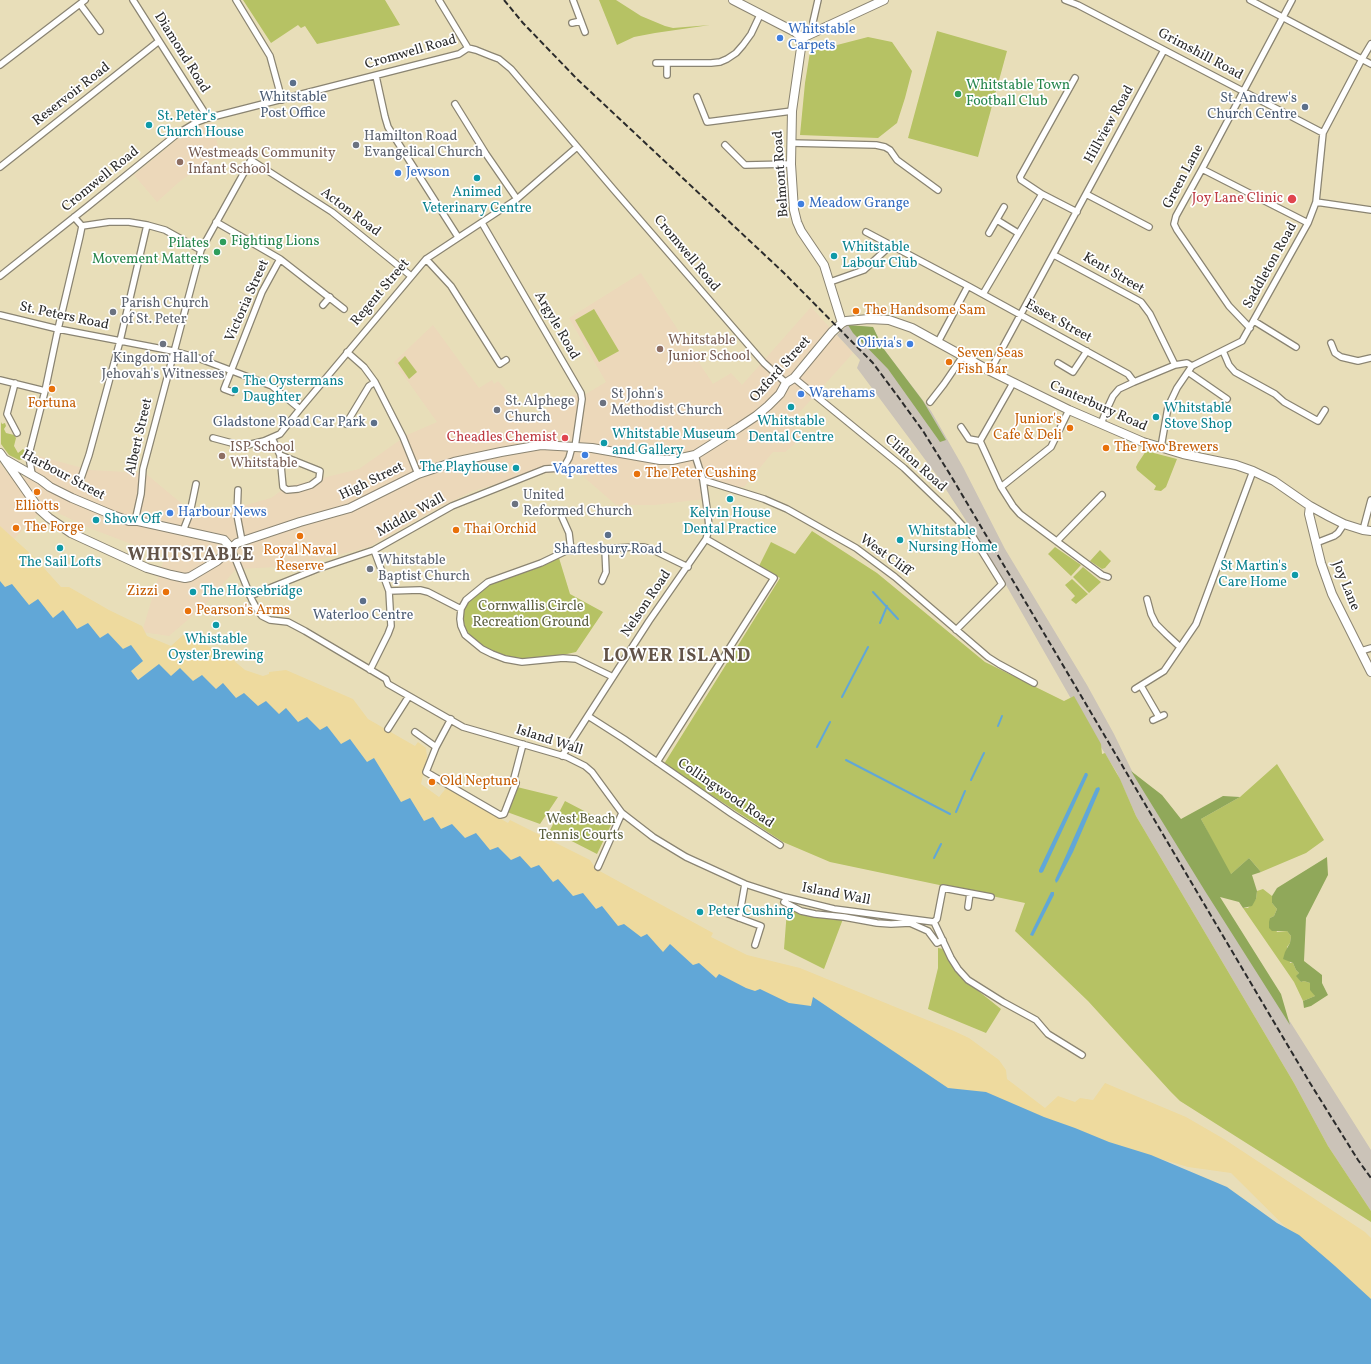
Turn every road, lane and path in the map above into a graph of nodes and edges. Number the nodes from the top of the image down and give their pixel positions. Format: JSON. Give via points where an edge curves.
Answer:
{"nodes":[{"id":1,"x":85,"y":0,"type":"edge"},
{"id":2,"x":133,"y":0,"type":"edge"},
{"id":3,"x":236,"y":0,"type":"edge"},
{"id":4,"x":439,"y":0,"type":"edge"},
{"id":5,"x":573,"y":0,"type":"edge"},
{"id":6,"x":733,"y":0,"type":"edge"},
{"id":7,"x":818,"y":0,"type":"edge"},
{"id":8,"x":884,"y":0,"type":"edge"},
{"id":9,"x":1065,"y":0,"type":"edge"},
{"id":10,"x":1250,"y":0,"type":"edge"},
{"id":11,"x":1292,"y":0,"type":"edge"},
{"id":12,"x":1079,"y":3,"type":"edge"},
{"id":13,"x":80,"y":4,"type":"junction"},
{"id":14,"x":760,"y":15,"type":"junction"},
{"id":15,"x":1283,"y":17,"type":"junction"},
{"id":16,"x":581,"y":21,"type":"junction"},
{"id":17,"x":572,"y":23,"type":"dead end"},
{"id":18,"x":100,"y":31,"type":"dead end"},
{"id":19,"x":815,"y":31,"type":"junction"},
{"id":20,"x":585,"y":32,"type":"dead end"},
{"id":21,"x":802,"y":38,"type":"junction"},
{"id":22,"x":159,"y":41,"type":"junction"},
{"id":23,"x":1371,"y":44,"type":"edge"},
{"id":24,"x":468,"y":48,"type":"junction"},
{"id":25,"x":1164,"y":50,"type":"junction"},
{"id":26,"x":1362,"y":59,"type":"junction"},
{"id":27,"x":656,"y":63,"type":"dead end"},
{"id":28,"x":667,"y":63,"type":"junction"},
{"id":29,"x":1371,"y":64,"type":"edge"},
{"id":30,"x":0,"y":65,"type":"edge"},
{"id":31,"x":667,"y":75,"type":"dead end"},
{"id":32,"x":376,"y":76,"type":"junction"},
{"id":33,"x":1075,"y":78,"type":"dead end"},
{"id":34,"x":1244,"y":92,"type":"junction"},
{"id":35,"x":697,"y":98,"type":"dead end"},
{"id":36,"x":282,"y":100,"type":"junction"},
{"id":37,"x":455,"y":104,"type":"dead end"},
{"id":38,"x":792,"y":112,"type":"junction"},
{"id":39,"x":208,"y":118,"type":"junction"},
{"id":40,"x":1323,"y":133,"type":"junction"},
{"id":41,"x":791,"y":143,"type":"junction"},
{"id":42,"x":725,"y":145,"type":"dead end"},
{"id":43,"x":577,"y":147,"type":"junction"},
{"id":44,"x":251,"y":160,"type":"joint"},
{"id":45,"x":791,"y":164,"type":"junction"},
{"id":46,"x":0,"y":167,"type":"edge"},
{"id":47,"x":1202,"y":169,"type":"junction"},
{"id":48,"x":938,"y":190,"type":"dead end"},
{"id":49,"x":1042,"y":194,"type":"junction"},
{"id":50,"x":1086,"y":194,"type":"junction"},
{"id":51,"x":517,"y":199,"type":"junction"},
{"id":52,"x":1316,"y":202,"type":"junction"},
{"id":53,"x":1004,"y":207,"type":"dead end"},
{"id":54,"x":1371,"y":210,"type":"edge"},
{"id":55,"x":1077,"y":212,"type":"junction"},
{"id":56,"x":74,"y":217,"type":"junction"},
{"id":57,"x":997,"y":220,"type":"junction"},
{"id":58,"x":216,"y":222,"type":"junction"},
{"id":59,"x":482,"y":222,"type":"junction"},
{"id":60,"x":1308,"y":223,"type":"junction"},
{"id":61,"x":147,"y":225,"type":"junction"},
{"id":62,"x":82,"y":226,"type":"junction"},
{"id":63,"x":1149,"y":227,"type":"dead end"},
{"id":64,"x":866,"y":232,"type":"dead end"},
{"id":65,"x":989,"y":233,"type":"dead end"},
{"id":66,"x":1018,"y":233,"type":"junction"},
{"id":67,"x":458,"y":237,"type":"junction"},
{"id":68,"x":892,"y":244,"type":"junction"},
{"id":69,"x":201,"y":250,"type":"junction"},
{"id":70,"x":1054,"y":255,"type":"junction"},
{"id":71,"x":280,"y":259,"type":"junction"},
{"id":72,"x":426,"y":259,"type":"junction"},
{"id":73,"x":0,"y":276,"type":"edge"},
{"id":74,"x":411,"y":276,"type":"junction"},
{"id":75,"x":830,"y":282,"type":"junction"},
{"id":76,"x":968,"y":286,"type":"junction"},
{"id":77,"x":983,"y":294,"type":"junction"},
{"id":78,"x":330,"y":297,"type":"junction"},
{"id":79,"x":323,"y":305,"type":"dead end"},
{"id":80,"x":344,"y":309,"type":"dead end"},
{"id":81,"x":0,"y":315,"type":"edge"},
{"id":82,"x":1021,"y":315,"type":"junction"},
{"id":83,"x":1254,"y":321,"type":"junction"},
{"id":84,"x":842,"y":323,"type":"junction"},
{"id":85,"x":1250,"y":328,"type":"junction"},
{"id":86,"x":58,"y":329,"type":"junction"},
{"id":87,"x":120,"y":341,"type":"junction"},
{"id":88,"x":938,"y":342,"type":"junction"},
{"id":89,"x":1331,"y":343,"type":"dead end"},
{"id":90,"x":1296,"y":347,"type":"dead end"},
{"id":91,"x":174,"y":351,"type":"junction"},
{"id":92,"x":1087,"y":351,"type":"junction"},
{"id":93,"x":347,"y":352,"type":"junction"},
{"id":94,"x":1223,"y":352,"type":"junction"},
{"id":95,"x":963,"y":356,"type":"junction"},
{"id":96,"x":1371,"y":358,"type":"edge"},
{"id":97,"x":506,"y":360,"type":"dead end"},
{"id":98,"x":1058,"y":363,"type":"dead end"},
{"id":99,"x":1175,"y":365,"type":"junction"},
{"id":100,"x":1192,"y":366,"type":"junction"},
{"id":101,"x":231,"y":370,"type":"junction"},
{"id":102,"x":990,"y":371,"type":"junction"},
{"id":103,"x":1188,"y":372,"type":"junction"},
{"id":104,"x":794,"y":378,"type":"junction"},
{"id":105,"x":0,"y":380,"type":"edge"},
{"id":106,"x":375,"y":382,"type":"junction"},
{"id":107,"x":1134,"y":382,"type":"junction"},
{"id":108,"x":15,"y":383,"type":"junction"},
{"id":109,"x":786,"y":383,"type":"junction"},
{"id":110,"x":1013,"y":383,"type":"junction"},
{"id":111,"x":45,"y":391,"type":"junction"},
{"id":112,"x":232,"y":392,"type":"dead end"},
{"id":113,"x":1226,"y":399,"type":"dead end"},
{"id":114,"x":930,"y":402,"type":"dead end"},
{"id":115,"x":300,"y":409,"type":"junction"},
{"id":116,"x":1069,"y":410,"type":"junction"},
{"id":117,"x":1325,"y":410,"type":"dead end"},
{"id":118,"x":346,"y":424,"type":"dead end"},
{"id":119,"x":1101,"y":424,"type":"junction"},
{"id":120,"x":961,"y":427,"type":"dead end"},
{"id":121,"x":17,"y":433,"type":"dead end"},
{"id":122,"x":213,"y":438,"type":"dead end"},
{"id":123,"x":272,"y":438,"type":"junction"},
{"id":124,"x":980,"y":441,"type":"junction"},
{"id":125,"x":574,"y":447,"type":"junction"},
{"id":126,"x":1161,"y":447,"type":"junction"},
{"id":127,"x":280,"y":455,"type":"junction"},
{"id":128,"x":695,"y":455,"type":"junction"},
{"id":129,"x":2,"y":456,"type":"edge"},
{"id":130,"x":1253,"y":471,"type":"junction"},
{"id":131,"x":30,"y":473,"type":"junction"},
{"id":132,"x":418,"y":474,"type":"junction"},
{"id":133,"x":703,"y":480,"type":"junction"},
{"id":134,"x":20,"y":481,"type":"junction"},
{"id":135,"x":80,"y":481,"type":"dead end"},
{"id":136,"x":196,"y":484,"type":"dead end"},
{"id":137,"x":1001,"y":487,"type":"junction"},
{"id":138,"x":238,"y":490,"type":"dead end"},
{"id":139,"x":1102,"y":495,"type":"dead end"},
{"id":140,"x":1371,"y":500,"type":"edge"},
{"id":141,"x":1310,"y":506,"type":"junction"},
{"id":142,"x":561,"y":515,"type":"dead end"},
{"id":143,"x":135,"y":521,"type":"junction"},
{"id":144,"x":1344,"y":524,"type":"junction"},
{"id":145,"x":1367,"y":530,"type":"edge"},
{"id":146,"x":183,"y":531,"type":"junction"},
{"id":147,"x":706,"y":539,"type":"junction"},
{"id":148,"x":242,"y":541,"type":"junction"},
{"id":149,"x":1057,"y":541,"type":"junction"},
{"id":150,"x":1316,"y":543,"type":"junction"},
{"id":151,"x":231,"y":548,"type":"junction"},
{"id":152,"x":605,"y":549,"type":"junction"},
{"id":153,"x":374,"y":550,"type":"junction"},
{"id":154,"x":571,"y":550,"type":"junction"},
{"id":155,"x":688,"y":567,"type":"junction"},
{"id":156,"x":1108,"y":577,"type":"dead end"},
{"id":157,"x":602,"y":581,"type":"dead end"},
{"id":158,"x":389,"y":591,"type":"junction"},
{"id":159,"x":250,"y":596,"type":"junction"},
{"id":160,"x":1147,"y":599,"type":"dead end"},
{"id":161,"x":462,"y":610,"type":"junction"},
{"id":162,"x":956,"y":630,"type":"junction"},
{"id":163,"x":1180,"y":647,"type":"junction"},
{"id":164,"x":1371,"y":648,"type":"edge"},
{"id":165,"x":1361,"y":651,"type":"junction"},
{"id":166,"x":370,"y":670,"type":"junction"},
{"id":167,"x":1371,"y":672,"type":"edge"},
{"id":168,"x":613,"y":677,"type":"junction"},
{"id":169,"x":1034,"y":683,"type":"dead end"},
{"id":170,"x":409,"y":696,"type":"junction"},
{"id":171,"x":588,"y":716,"type":"junction"},
{"id":172,"x":451,"y":719,"type":"junction"},
{"id":173,"x":1153,"y":720,"type":"dead end"},
{"id":174,"x":388,"y":729,"type":"dead end"},
{"id":175,"x":415,"y":732,"type":"dead end"},
{"id":176,"x":523,"y":744,"type":"junction"},
{"id":177,"x":436,"y":747,"type":"junction"},
{"id":178,"x":562,"y":756,"type":"junction"},
{"id":179,"x":657,"y":762,"type":"junction"},
{"id":180,"x":622,"y":813,"type":"junction"},
{"id":181,"x":780,"y":844,"type":"dead end"},
{"id":182,"x":598,"y":867,"type":"dead end"},
{"id":183,"x":745,"y":884,"type":"junction"},
{"id":184,"x":970,"y":893,"type":"junction"},
{"id":185,"x":991,"y":897,"type":"dead end"},
{"id":186,"x":784,"y":902,"type":"dead end"},
{"id":187,"x":968,"y":907,"type":"dead end"},
{"id":188,"x":726,"y":913,"type":"dead end"},
{"id":189,"x":739,"y":918,"type":"junction"},
{"id":190,"x":934,"y":922,"type":"junction"},
{"id":191,"x":943,"y":940,"type":"junction"},
{"id":192,"x":755,"y":945,"type":"dead end"},
{"id":193,"x":1082,"y":1055,"type":"dead end"}],
"edges":[{"from":1,"to":13,"type":"street"},
{"from":2,"to":22,"type":"street","name":"Diamond Road"},
{"from":3,"to":36,"type":"street","via":[[270,56]]},
{"from":4,"to":24,"type":"street"},
{"from":5,"to":16,"type":"street"},
{"from":6,"to":14,"type":"main road"},
{"from":7,"to":19,"type":"street","via":[[812,22]]},
{"from":8,"to":19,"type":"main road"},
{"from":9,"to":12,"type":"street","name":"Grimshill Road"},
{"from":10,"to":15,"type":"street"},
{"from":11,"to":15,"type":"street","name":"Green Lane"},
{"from":12,"to":25,"type":"street","name":"Grimshill Road"},
{"from":13,"to":18,"type":"street"},
{"from":13,"to":30,"type":"street"},
{"from":14,"to":21,"type":"main road"},
{"from":14,"to":28,"type":"street","via":[[743,45],[727,59],[711,64]]},
{"from":15,"to":26,"type":"street"},
{"from":15,"to":34,"type":"street","name":"Green Lane"},
{"from":16,"to":17,"type":"street"},
{"from":16,"to":20,"type":"street"},
{"from":19,"to":21,"type":"main road"},
{"from":21,"to":38,"type":"main road","name":"Belmont Road"},
{"from":22,"to":39,"type":"street","name":"Diamond Road"},
{"from":22,"to":46,"type":"street","name":"Reservoir Road"},
{"from":23,"to":26,"type":"street","name":"Saddleton Road"},
{"from":24,"to":32,"type":"street","name":"Cromwell Road","via":[[459,54]]},
{"from":24,"to":43,"type":"street","name":"Cromwell Road","via":[[495,58],[512,69]]},
{"from":25,"to":34,"type":"street","name":"Grimshill Road"},
{"from":25,"to":50,"type":"street","name":"Hillview Road"},
{"from":26,"to":29,"type":"street"},
{"from":26,"to":40,"type":"street","name":"Saddleton Road"},
{"from":27,"to":28,"type":"street"},
{"from":28,"to":31,"type":"street"},
{"from":32,"to":36,"type":"street","name":"Cromwell Road"},
{"from":32,"to":67,"type":"street","via":[[388,127]]},
{"from":33,"to":49,"type":"street","via":[[1020,177],[1020,180]]},
{"from":34,"to":40,"type":"street","name":"Grimshill Road"},
{"from":34,"to":47,"type":"street","name":"Green Lane"},
{"from":35,"to":38,"type":"street","via":[[707,122]]},
{"from":36,"to":39,"type":"street","name":"Cromwell Road"},
{"from":37,"to":51,"type":"street"},
{"from":38,"to":41,"type":"main road","name":"Belmont Road"},
{"from":39,"to":56,"type":"street","name":"Cromwell Road","via":[[177,134]]},
{"from":40,"to":52,"type":"street","name":"Saddleton Road"},
{"from":41,"to":45,"type":"main road","name":"Belmont Road"},
{"from":41,"to":48,"type":"street","via":[[885,147],[897,160]]},
{"from":42,"to":45,"type":"street","via":[[745,165]]},
{"from":43,"to":51,"type":"street","name":"Regent Street"},
{"from":43,"to":109,"type":"street","name":"Cromwell Road","via":[[764,363]]},
{"from":44,"to":58,"type":"street","name":"Albert Street"},
{"from":44,"to":74,"type":"street","name":"Acton Road","via":[[332,212]]},
{"from":45,"to":75,"type":"main road","name":"Belmont Road","via":[[797,222],[824,265]]},
{"from":47,"to":60,"type":"street"},
{"from":47,"to":85,"type":"street","name":"Green Lane","via":[[1174,224],[1229,306]]},
{"from":49,"to":55,"type":"street"},
{"from":49,"to":66,"type":"street"},
{"from":50,"to":55,"type":"street","name":"Hillview Road"},
{"from":50,"to":63,"type":"street"},
{"from":51,"to":59,"type":"street","name":"Regent Street"},
{"from":52,"to":54,"type":"street"},
{"from":52,"to":60,"type":"street","name":"Saddleton Road"},
{"from":53,"to":57,"type":"street"},
{"from":55,"to":70,"type":"street","name":"Hillview Road"},
{"from":56,"to":62,"type":"street"},
{"from":56,"to":73,"type":"street","name":"Cromwell Road"},
{"from":57,"to":65,"type":"street"},
{"from":57,"to":66,"type":"street"},
{"from":58,"to":69,"type":"street","name":"Albert Street"},
{"from":58,"to":71,"type":"street"},
{"from":59,"to":67,"type":"street","name":"Regent Street"},
{"from":59,"to":125,"type":"street","name":"Argyle Road","via":[[581,393]]},
{"from":60,"to":83,"type":"street","name":"Saddleton Road"},
{"from":61,"to":62,"type":"street","via":[[109,222]]},
{"from":61,"to":69,"type":"street","via":[[165,230]]},
{"from":61,"to":87,"type":"street"},
{"from":62,"to":86,"type":"street"},
{"from":64,"to":68,"type":"street","name":"Essex Street"},
{"from":66,"to":77,"type":"street"},
{"from":67,"to":72,"type":"street","name":"Regent Street"},
{"from":68,"to":75,"type":"street","via":[[864,270]]},
{"from":68,"to":76,"type":"street","name":"Essex Street"},
{"from":69,"to":91,"type":"street","name":"Albert Street"},
{"from":70,"to":82,"type":"street","name":"Hillview Road"},
{"from":70,"to":99,"type":"street","name":"Kent Street","via":[[1141,302],[1150,314]]},
{"from":71,"to":78,"type":"street"},
{"from":71,"to":101,"type":"street","name":"Victoria Street","via":[[262,292]]},
{"from":72,"to":74,"type":"street","name":"Regent Street"},
{"from":72,"to":97,"type":"street","via":[[451,286],[500,364]]},
{"from":74,"to":93,"type":"street","name":"Regent Street"},
{"from":75,"to":84,"type":"main road","name":"Belmont Road"},
{"from":76,"to":77,"type":"street","name":"Essex Street"},
{"from":76,"to":88,"type":"street"},
{"from":77,"to":82,"type":"street","name":"Essex Street"},
{"from":78,"to":79,"type":"street"},
{"from":78,"to":80,"type":"street"},
{"from":81,"to":86,"type":"street","name":"St. Peters Road"},
{"from":82,"to":92,"type":"street","name":"Essex Street"},
{"from":82,"to":102,"type":"street","name":"Hillview Road"},
{"from":83,"to":85,"type":"street","name":"Saddleton Road"},
{"from":83,"to":90,"type":"street"},
{"from":84,"to":88,"type":"main road","name":"Canterbury Road","via":[[869,319],[889,320],[912,328]]},
{"from":84,"to":104,"type":"main road","name":"Oxford Street"},
{"from":85,"to":94,"type":"street","name":"Saddleton Road","via":[[1242,341]]},
{"from":86,"to":87,"type":"street","name":"St. Peters Road"},
{"from":86,"to":111,"type":"street"},
{"from":87,"to":91,"type":"street","name":"St. Peters Road"},
{"from":87,"to":135,"type":"street","via":[[87,465]]},
{"from":88,"to":95,"type":"main road","name":"Canterbury Road"},
{"from":89,"to":96,"type":"street","via":[[1335,353],[1341,357],[1358,361]]},
{"from":91,"to":101,"type":"street","name":"St. Peters Road"},
{"from":91,"to":143,"type":"street","name":"Albert Street","via":[[143,469]]},
{"from":92,"to":98,"type":"street","via":[[1073,372]]},
{"from":92,"to":107,"type":"street","name":"Essex Street","via":[[1128,374]]},
{"from":93,"to":106,"type":"street","via":[[364,367]]},
{"from":93,"to":115,"type":"street","name":"Regent Street"},
{"from":94,"to":100,"type":"street","name":"Saddleton Road"},
{"from":94,"to":117,"type":"street","via":[[1234,372],[1275,394],[1284,402],[1318,421]]},
{"from":95,"to":102,"type":"main road","name":"Canterbury Road"},
{"from":95,"to":114,"type":"street"},
{"from":99,"to":100,"type":"street","via":[[1187,363]]},
{"from":99,"to":107,"type":"street"},
{"from":100,"to":103,"type":"street","name":"Saddleton Road"},
{"from":101,"to":112,"type":"street","name":"Victoria Street","via":[[224,389]]},
{"from":101,"to":115,"type":"street","name":"St. Peters Road","via":[[276,388]]},
{"from":102,"to":110,"type":"main road","name":"Canterbury Road"},
{"from":103,"to":113,"type":"street"},
{"from":103,"to":126,"type":"street","name":"Saddleton Road","via":[[1168,406]]},
{"from":104,"to":109,"type":"main road","name":"Oxford Street"},
{"from":104,"to":162,"type":"street","name":"Clifton Road","via":[[898,463],[973,537],[1002,584]]},
{"from":105,"to":108,"type":"street"},
{"from":106,"to":118,"type":"street","via":[[369,386]]},
{"from":106,"to":132,"type":"street","via":[[403,437]]},
{"from":107,"to":119,"type":"street","via":[[1119,389],[1113,396]]},
{"from":108,"to":111,"type":"street"},
{"from":108,"to":121,"type":"street","via":[[7,414]]},
{"from":109,"to":128,"type":"main road","name":"Oxford Street","via":[[780,394],[756,416]]},
{"from":110,"to":116,"type":"main road","name":"Canterbury Road"},
{"from":110,"to":124,"type":"street"},
{"from":111,"to":131,"type":"street","via":[[30,450]]},
{"from":115,"to":123,"type":"street","name":"Regent Street","via":[[280,434]]},
{"from":116,"to":119,"type":"main road","name":"Canterbury Road"},
{"from":116,"to":137,"type":"street","via":[[1051,447]]},
{"from":119,"to":126,"type":"main road","name":"Canterbury Road"},
{"from":120,"to":124,"type":"street","via":[[969,439]]},
{"from":122,"to":123,"type":"street","name":"Regent Street","via":[[243,446]]},
{"from":123,"to":127,"type":"street"},
{"from":124,"to":137,"type":"street"},
{"from":125,"to":128,"type":"main road","name":"Oxford Street","via":[[660,460]]},
{"from":125,"to":132,"type":"main road","name":"High Street","via":[[541,445],[522,448],[454,462]]},
{"from":125,"to":153,"type":"street","name":"Middle Wall","via":[[570,458],[561,468],[545,469],[452,506]]},
{"from":126,"to":130,"type":"main road","name":"Canterbury Road"},
{"from":127,"to":127,"type":"street","via":[[283,487],[287,490],[311,485],[319,478],[320,471]]},
{"from":128,"to":133,"type":"street","name":"Nelson Road"},
{"from":129,"to":131,"type":"main road","name":"Harbour Street"},
{"from":129,"to":134,"type":"main road"},
{"from":130,"to":141,"type":"main road","name":"Canterbury Road","via":[[1274,481]]},
{"from":130,"to":163,"type":"street","via":[[1196,624]]},
{"from":131,"to":134,"type":"main road","via":[[22,474]]},
{"from":131,"to":143,"type":"main road","name":"Harbour Street","via":[[50,487],[79,501],[114,516]]},
{"from":132,"to":148,"type":"main road","name":"High Street","via":[[350,508]]},
{"from":133,"to":147,"type":"street","name":"Nelson Road","via":[[708,516]]},
{"from":133,"to":162,"type":"street","name":"West Cliff","via":[[764,499],[836,536],[896,576]]},
{"from":134,"to":151,"type":"main road","name":"High Street","via":[[44,514],[71,533],[147,568],[185,578],[195,575],[217,561]]},
{"from":136,"to":146,"type":"street"},
{"from":137,"to":149,"type":"street","via":[[1013,506]]},
{"from":138,"to":148,"type":"street","via":[[237,515]]},
{"from":139,"to":149,"type":"street"},
{"from":140,"to":145,"type":"street"},
{"from":141,"to":144,"type":"main road","name":"Canterbury Road"},
{"from":141,"to":150,"type":"main road","name":"Joy Lane","via":[[1309,514]]},
{"from":142,"to":154,"type":"street","via":[[569,533]]},
{"from":143,"to":146,"type":"main road","name":"Harbour Street"},
{"from":144,"to":145,"type":"main road","name":"Canterbury Road"},
{"from":144,"to":150,"type":"street","via":[[1338,533]]},
{"from":146,"to":151,"type":"main road","name":"Harbour Street","via":[[224,540]]},
{"from":147,"to":155,"type":"street","name":"Nelson Road"},
{"from":147,"to":179,"type":"street","name":"Collingwood Road","via":[[774,578]]},
{"from":148,"to":151,"type":"main road","name":"High Street"},
{"from":149,"to":156,"type":"street"},
{"from":150,"to":165,"type":"main road","name":"Joy Lane","via":[[1332,594]]},
{"from":151,"to":159,"type":"street","name":"Island Wall"},
{"from":152,"to":154,"type":"street"},
{"from":152,"to":155,"type":"street","via":[[644,547]]},
{"from":152,"to":157,"type":"street","via":[[606,572]]},
{"from":153,"to":158,"type":"street"},
{"from":153,"to":159,"type":"street","name":"Middle Wall","via":[[317,569]]},
{"from":154,"to":161,"type":"street","via":[[488,582],[469,597]]},
{"from":155,"to":168,"type":"street","name":"Nelson Road"},
{"from":158,"to":161,"type":"street","via":[[428,592]]},
{"from":158,"to":166,"type":"street","via":[[391,626]]},
{"from":159,"to":166,"type":"street","name":"Island Wall","via":[[266,619],[293,625]]},
{"from":160,"to":163,"type":"street","via":[[1156,624]]},
{"from":161,"to":168,"type":"street","via":[[460,619],[465,635],[492,654],[522,662],[576,659]]},
{"from":162,"to":169,"type":"street","name":"West Cliff","via":[[999,664]]},
{"from":163,"to":173,"type":"street","via":[[1164,671],[1138,688],[1161,716]]},
{"from":164,"to":165,"type":"street"},
{"from":165,"to":167,"type":"main road","name":"Joy Lane"},
{"from":166,"to":170,"type":"street","name":"Island Wall"},
{"from":168,"to":171,"type":"street","name":"Nelson Road"},
{"from":170,"to":172,"type":"street","name":"Island Wall"},
{"from":170,"to":174,"type":"street"},
{"from":171,"to":178,"type":"street","name":"Nelson Road"},
{"from":171,"to":179,"type":"street","name":"Collingwood Road"},
{"from":172,"to":176,"type":"street","name":"Island Wall","via":[[468,729]]},
{"from":172,"to":177,"type":"street"},
{"from":175,"to":177,"type":"street"},
{"from":176,"to":177,"type":"street","via":[[513,782],[516,783],[504,814],[500,815],[426,772]]},
{"from":176,"to":178,"type":"street","name":"Island Wall"},
{"from":178,"to":180,"type":"street","name":"Island Wall","via":[[592,772]]},
{"from":179,"to":181,"type":"street","name":"Collingwood Road"},
{"from":180,"to":182,"type":"street"},
{"from":180,"to":183,"type":"street","name":"Island Wall","via":[[653,837],[686,857]]},
{"from":183,"to":189,"type":"street"},
{"from":183,"to":190,"type":"street","name":"Island Wall","via":[[834,909]]},
{"from":184,"to":185,"type":"street"},
{"from":184,"to":187,"type":"street"},
{"from":184,"to":190,"type":"street","via":[[943,888],[937,919]]},
{"from":186,"to":191,"type":"street","via":[[801,911],[815,914],[877,923],[910,923],[928,931],[937,943]]},
{"from":188,"to":189,"type":"street"},
{"from":189,"to":192,"type":"street","via":[[761,926]]},
{"from":190,"to":191,"type":"street"},
{"from":191,"to":193,"type":"street","via":[[954,964],[968,980],[1036,1020],[1048,1034]]}]}
